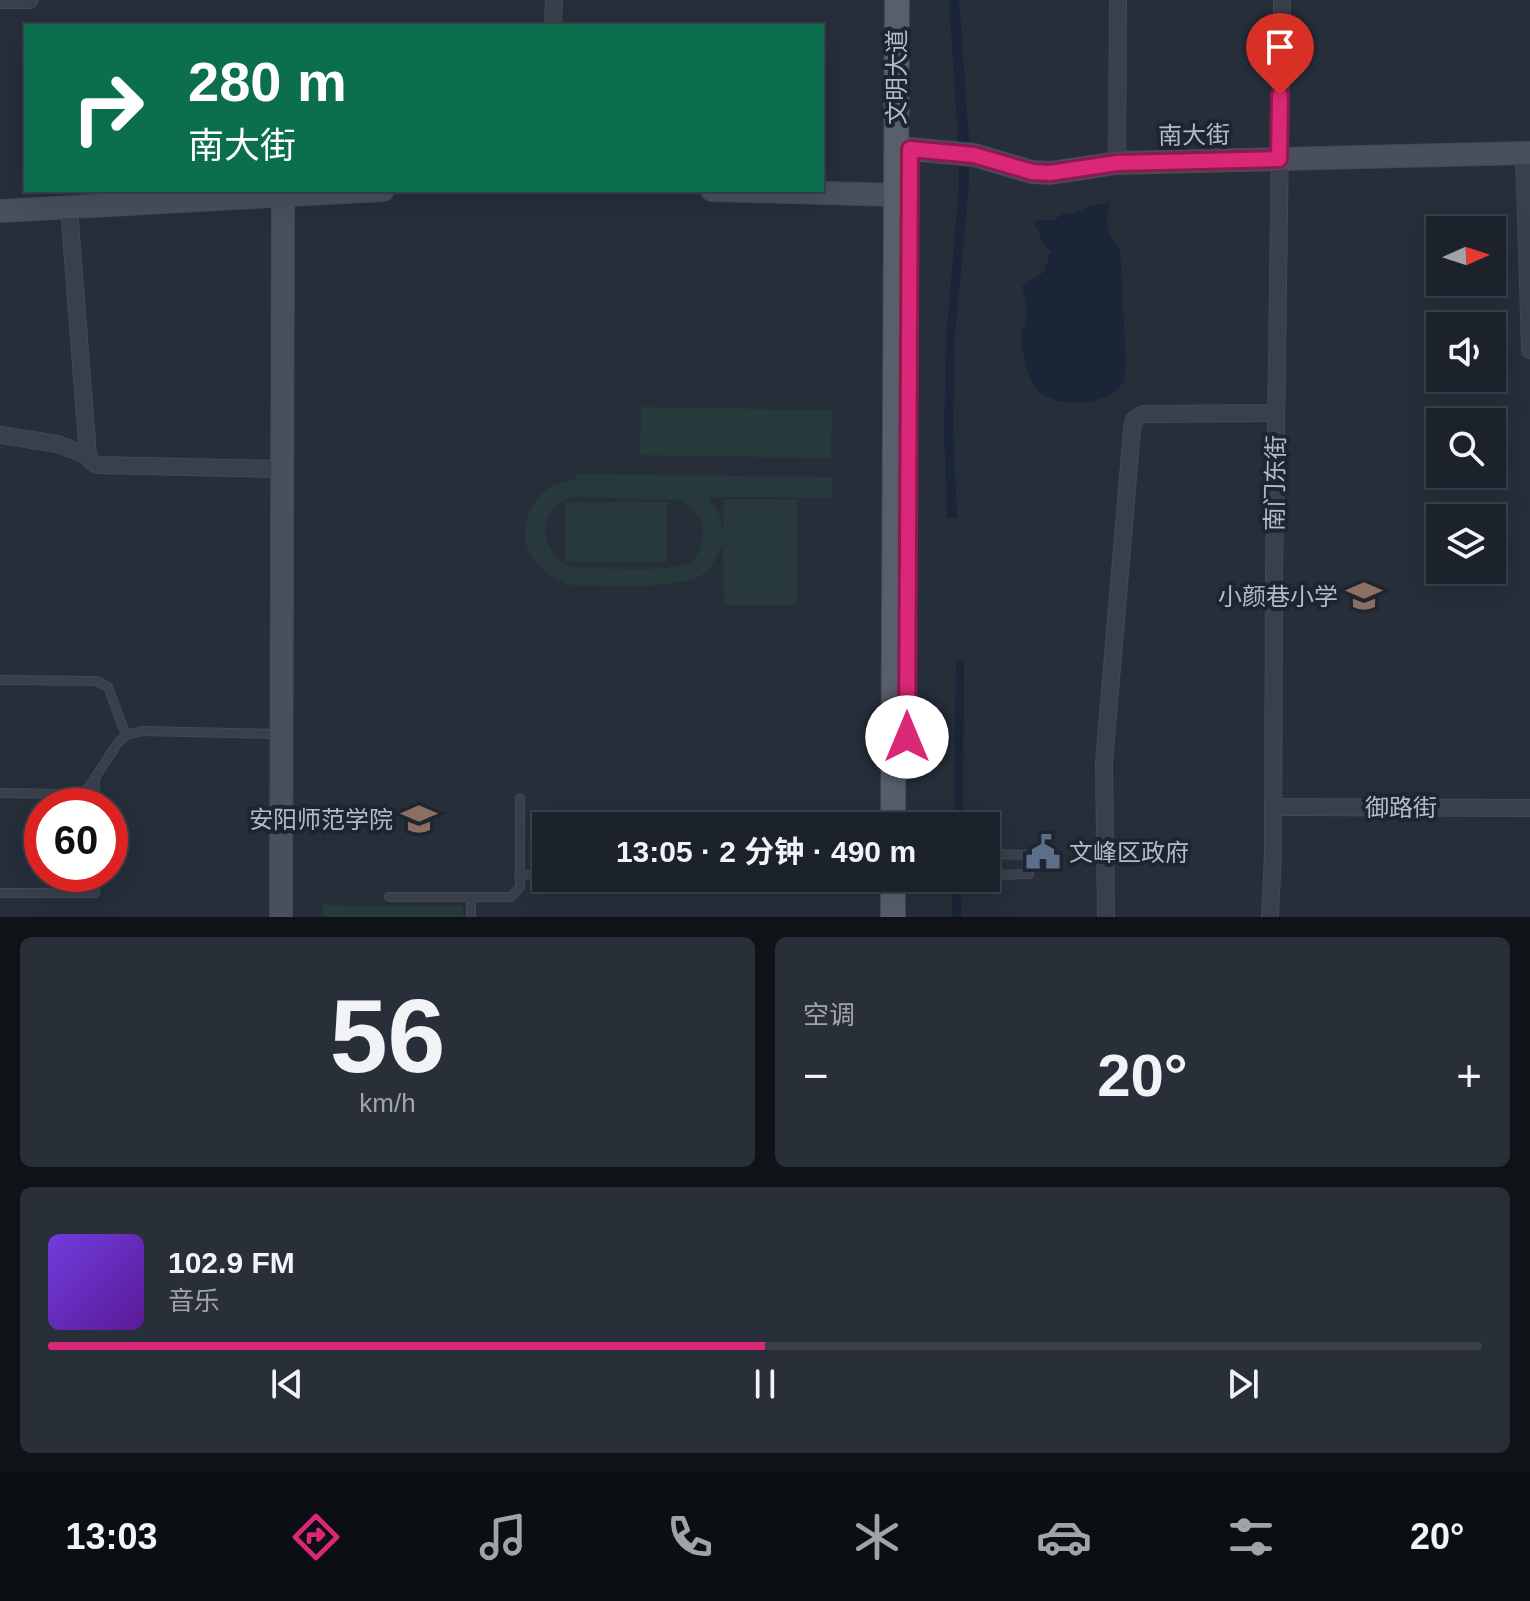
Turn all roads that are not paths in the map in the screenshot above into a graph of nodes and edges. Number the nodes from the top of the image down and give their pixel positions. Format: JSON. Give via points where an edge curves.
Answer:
{"nodes":[{"id":1,"x":0,"y":0,"type":"edge"},
{"id":2,"x":30,"y":0,"type":"edge"},
{"id":3,"x":554,"y":0,"type":"edge"},
{"id":4,"x":897,"y":0,"type":"edge"},
{"id":5,"x":911,"y":0,"type":"edge"},
{"id":6,"x":1118,"y":0,"type":"edge"},
{"id":7,"x":1282,"y":0,"type":"edge"},
{"id":8,"x":553,"y":24,"type":"edge"},
{"id":9,"x":910,"y":149,"type":"junction"},
{"id":10,"x":1527,"y":153,"type":"edge"},
{"id":11,"x":1279,"y":159,"type":"junction"},
{"id":12,"x":1117,"y":163,"type":"junction"},
{"id":13,"x":350,"y":192,"type":"edge"},
{"id":14,"x":786,"y":192,"type":"edge"},
{"id":15,"x":896,"y":195,"type":"junction"},
{"id":16,"x":283,"y":196,"type":"junction"},
{"id":17,"x":69,"y":208,"type":"junction"},
{"id":18,"x":0,"y":211,"type":"edge"},
{"id":19,"x":1530,"y":332,"type":"edge"},
{"id":20,"x":1530,"y":350,"type":"edge"},
{"id":21,"x":1276,"y":413,"type":"junction"},
{"id":22,"x":0,"y":435,"type":"edge"},
{"id":23,"x":88,"y":456,"type":"junction"},
{"id":24,"x":282,"y":469,"type":"junction"},
{"id":25,"x":0,"y":680,"type":"edge"},
{"id":26,"x":281,"y":734,"type":"junction"},
{"id":27,"x":126,"y":735,"type":"junction"},
{"id":28,"x":95,"y":778,"type":"junction"},
{"id":29,"x":95,"y":788,"type":"edge"},
{"id":30,"x":0,"y":793,"type":"edge"},
{"id":31,"x":520,"y":798,"type":"dead end"},
{"id":32,"x":1273,"y":807,"type":"junction"},
{"id":33,"x":1530,"y":808,"type":"edge"},
{"id":34,"x":893,"y":812,"type":"edge"},
{"id":35,"x":907,"y":812,"type":"edge"},
{"id":36,"x":990,"y":865,"type":"edge"},
{"id":37,"x":519,"y":875,"type":"junction"},
{"id":38,"x":532,"y":875,"type":"edge"},
{"id":39,"x":95,"y":892,"type":"edge"},
{"id":40,"x":893,"y":892,"type":"edge"},
{"id":41,"x":907,"y":892,"type":"edge"},
{"id":42,"x":0,"y":893,"type":"edge"},
{"id":43,"x":389,"y":897,"type":"dead end"},
{"id":44,"x":471,"y":897,"type":"junction"},
{"id":45,"x":281,"y":917,"type":"edge"},
{"id":46,"x":471,"y":917,"type":"edge"},
{"id":47,"x":893,"y":917,"type":"edge"},
{"id":48,"x":907,"y":917,"type":"edge"},
{"id":49,"x":1106,"y":917,"type":"edge"},
{"id":50,"x":1270,"y":917,"type":"edge"}],
"edges":[{"from":1,"to":2,"type":"street"},
{"from":3,"to":8,"type":"street"},
{"from":4,"to":15,"type":"main road","name":"文明大道"},
{"from":5,"to":9,"type":"main road","name":"文明大道"},
{"from":6,"to":12,"type":"street"},
{"from":7,"to":11,"type":"street","name":"南门东街"},
{"from":9,"to":12,"type":"street","name":"南大街","via":[[963,154],[1041,173]]},
{"from":9,"to":35,"type":"main road","name":"文明大道"},
{"from":10,"to":11,"type":"street","name":"南大街"},
{"from":10,"to":19,"type":"street"},
{"from":11,"to":12,"type":"street","name":"南大街"},
{"from":11,"to":21,"type":"street","name":"南门东街"},
{"from":13,"to":16,"type":"street"},
{"from":14,"to":15,"type":"street"},
{"from":15,"to":34,"type":"main road","name":"文明大道"},
{"from":16,"to":17,"type":"street"},
{"from":16,"to":24,"type":"street"},
{"from":17,"to":18,"type":"street"},
{"from":17,"to":23,"type":"street"},
{"from":19,"to":20,"type":"street"},
{"from":21,"to":32,"type":"street","name":"南门东街"},
{"from":21,"to":49,"type":"street","via":[[1143,414],[1134,420],[1104,763]]},
{"from":22,"to":23,"type":"street","via":[[58,444]]},
{"from":23,"to":24,"type":"street","via":[[97,465]]},
{"from":24,"to":26,"type":"street"},
{"from":25,"to":27,"type":"lane","via":[[97,681],[108,687]]},
{"from":26,"to":27,"type":"lane"},
{"from":26,"to":45,"type":"street"},
{"from":27,"to":28,"type":"lane"},
{"from":28,"to":29,"type":"lane"},
{"from":28,"to":30,"type":"lane","via":[[76,794]]},
{"from":31,"to":37,"type":"lane"},
{"from":32,"to":33,"type":"street","name":"御路街"},
{"from":32,"to":50,"type":"street","name":"南门东街"},
{"from":36,"to":36,"type":"lane","via":[[998,854],[1024,855],[1031,864],[1029,874],[1023,875],[997,875]]},
{"from":37,"to":38,"type":"lane"},
{"from":37,"to":44,"type":"lane","via":[[520,887],[511,897]]},
{"from":39,"to":42,"type":"lane"},
{"from":40,"to":47,"type":"main road"},
{"from":41,"to":48,"type":"main road"},
{"from":43,"to":44,"type":"lane"},
{"from":44,"to":46,"type":"lane"}]}
